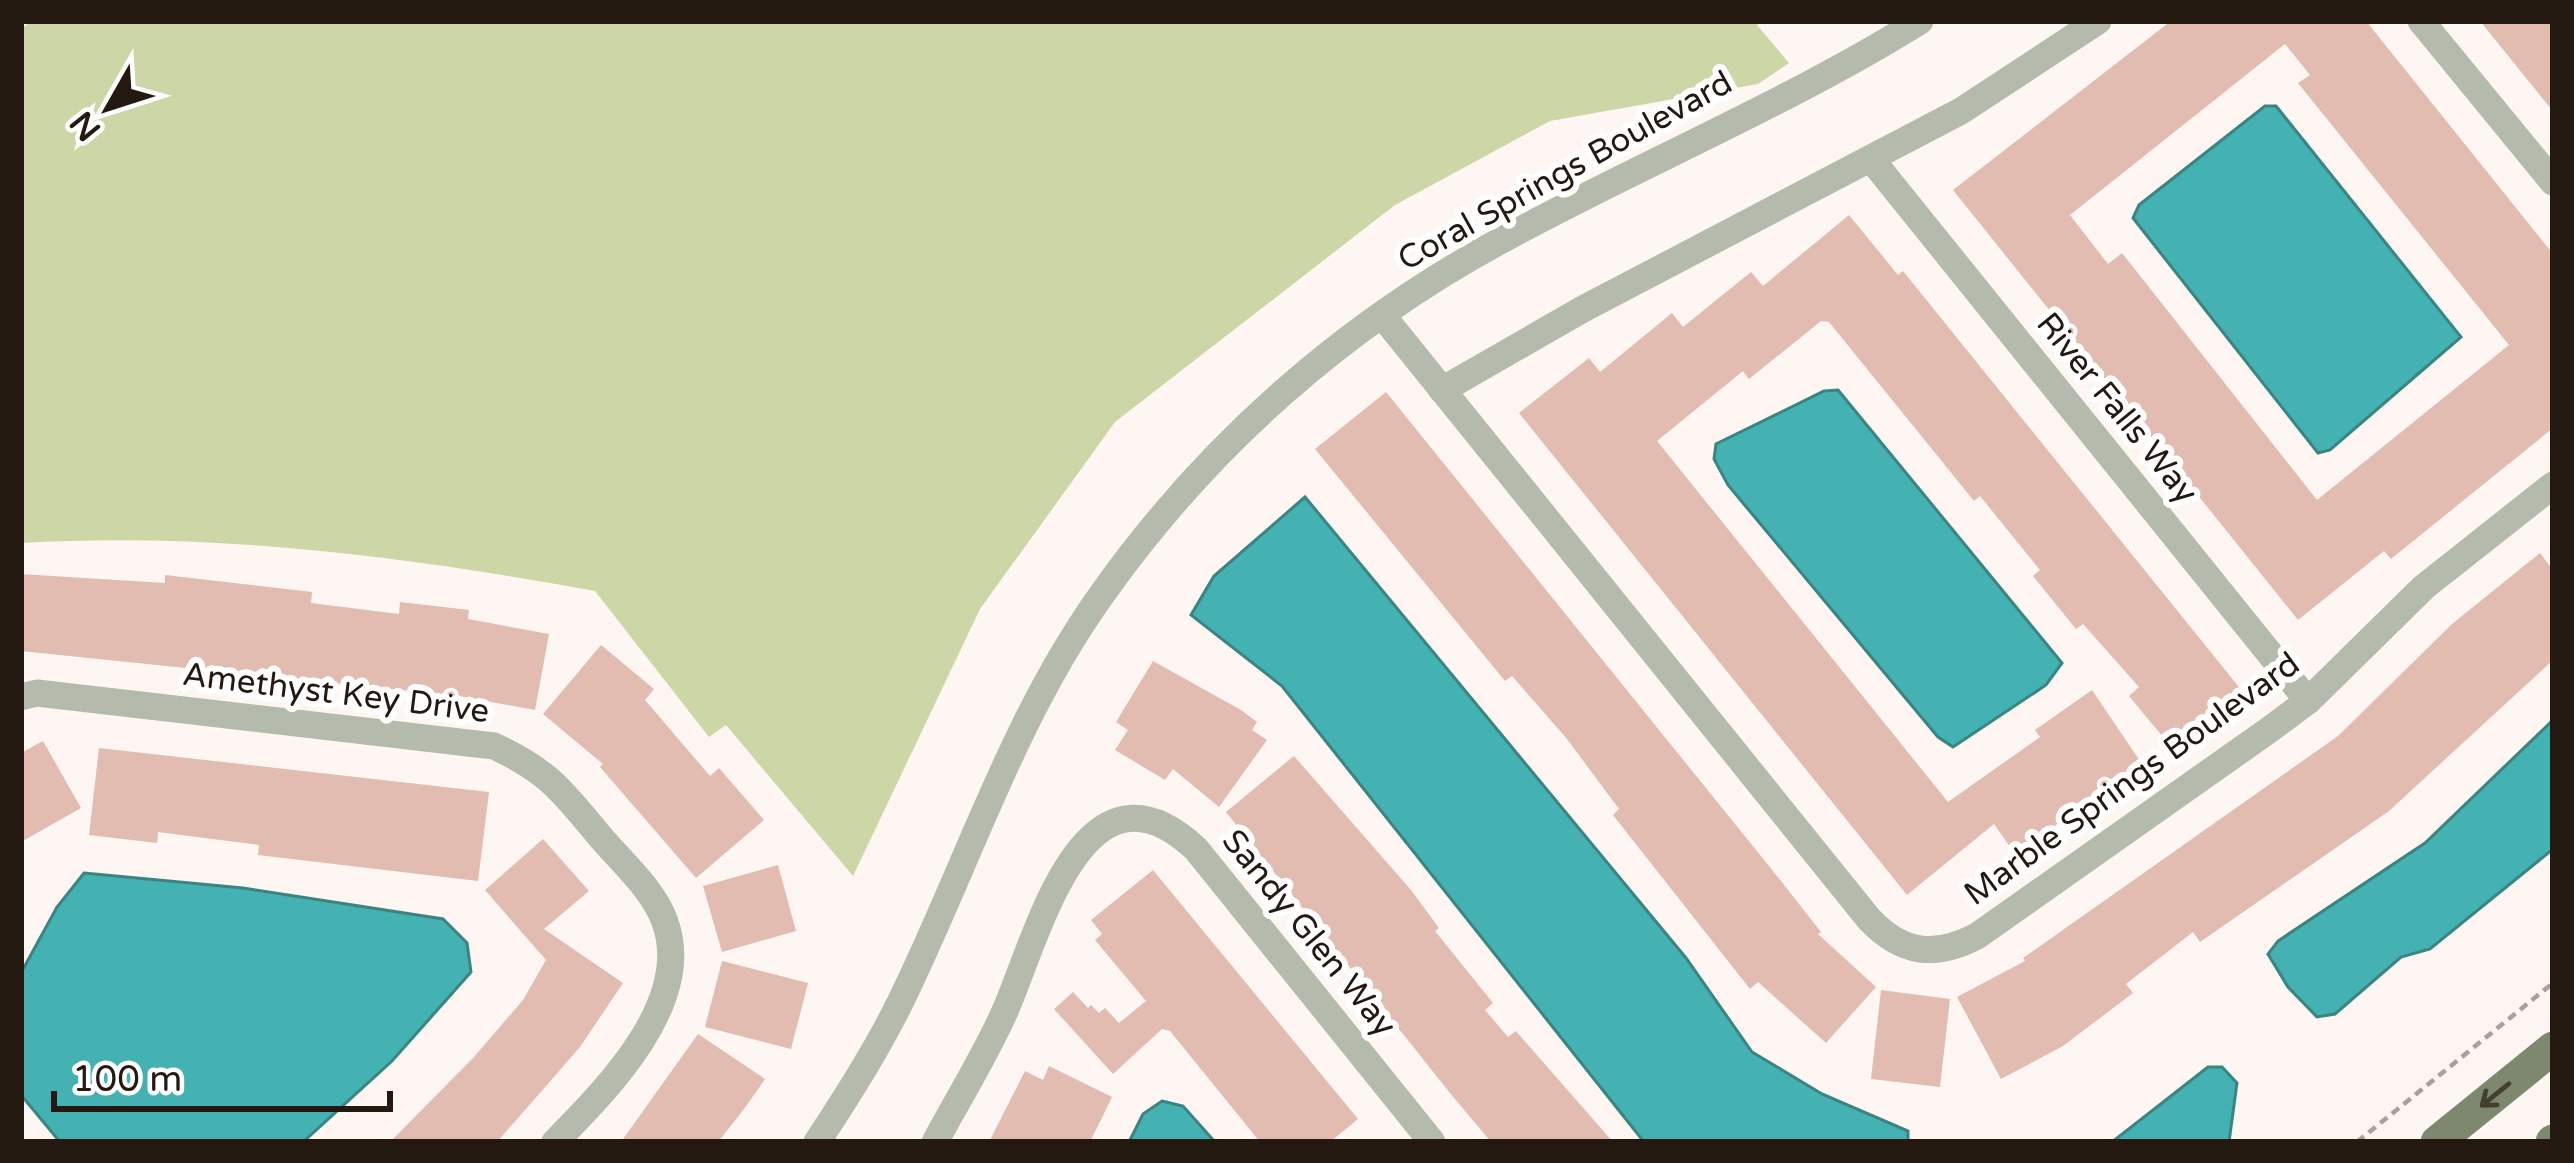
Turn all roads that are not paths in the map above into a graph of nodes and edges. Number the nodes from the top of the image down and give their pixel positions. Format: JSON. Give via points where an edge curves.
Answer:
{"nodes":[{"id":1,"x":1920,"y":21,"type":"edge"},
{"id":2,"x":2098,"y":21,"type":"edge"},
{"id":3,"x":2421,"y":21,"type":"edge"},
{"id":4,"x":1871,"y":159,"type":"junction"},
{"id":5,"x":2553,"y":182,"type":"edge"},
{"id":6,"x":1382,"y":314,"type":"junction"},
{"id":7,"x":1442,"y":390,"type":"junction"},
{"id":8,"x":2553,"y":484,"type":"edge"},
{"id":9,"x":21,"y":697,"type":"edge"},
{"id":10,"x":2308,"y":701,"type":"junction"},
{"id":11,"x":2553,"y":1048,"type":"edge"},
{"id":12,"x":555,"y":1142,"type":"edge"},
{"id":13,"x":817,"y":1142,"type":"edge"},
{"id":14,"x":935,"y":1142,"type":"edge"},
{"id":15,"x":1432,"y":1142,"type":"edge"},
{"id":16,"x":2437,"y":1142,"type":"edge"}],
"edges":[{"from":1,"to":6,"type":"street","name":"Coral Springs Boulevard","via":[[1507,237]]},
{"from":2,"to":4,"type":"street"},
{"from":3,"to":5,"type":"street"},
{"from":4,"to":7,"type":"street"},
{"from":4,"to":10,"type":"street","name":"River Falls Way"},
{"from":6,"to":7,"type":"street","name":"Marble Springs Boulevard"},
{"from":6,"to":13,"type":"street","name":"Coral Springs Boulevard","via":[[1258,414],[1174,500],[1100,597],[1034,701],[908,988]]},
{"from":7,"to":10,"type":"street","name":"Marble Springs Boulevard","via":[[1869,920],[1900,946],[1933,952],[1977,936]]},
{"from":8,"to":10,"type":"street","name":"Marble Springs Boulevard","via":[[2424,587]]},
{"from":9,"to":12,"type":"street","name":"Amethyst Key Drive","via":[[494,746],[542,768],[647,892],[672,951],[667,993],[644,1032]]},
{"from":11,"to":16,"type":"main road","one_way":true},
{"from":14,"to":15,"type":"street","name":"Sandy Glen Way","via":[[1004,1014],[1063,868],[1106,825],[1141,820],[1174,828],[1196,849]]}]}
